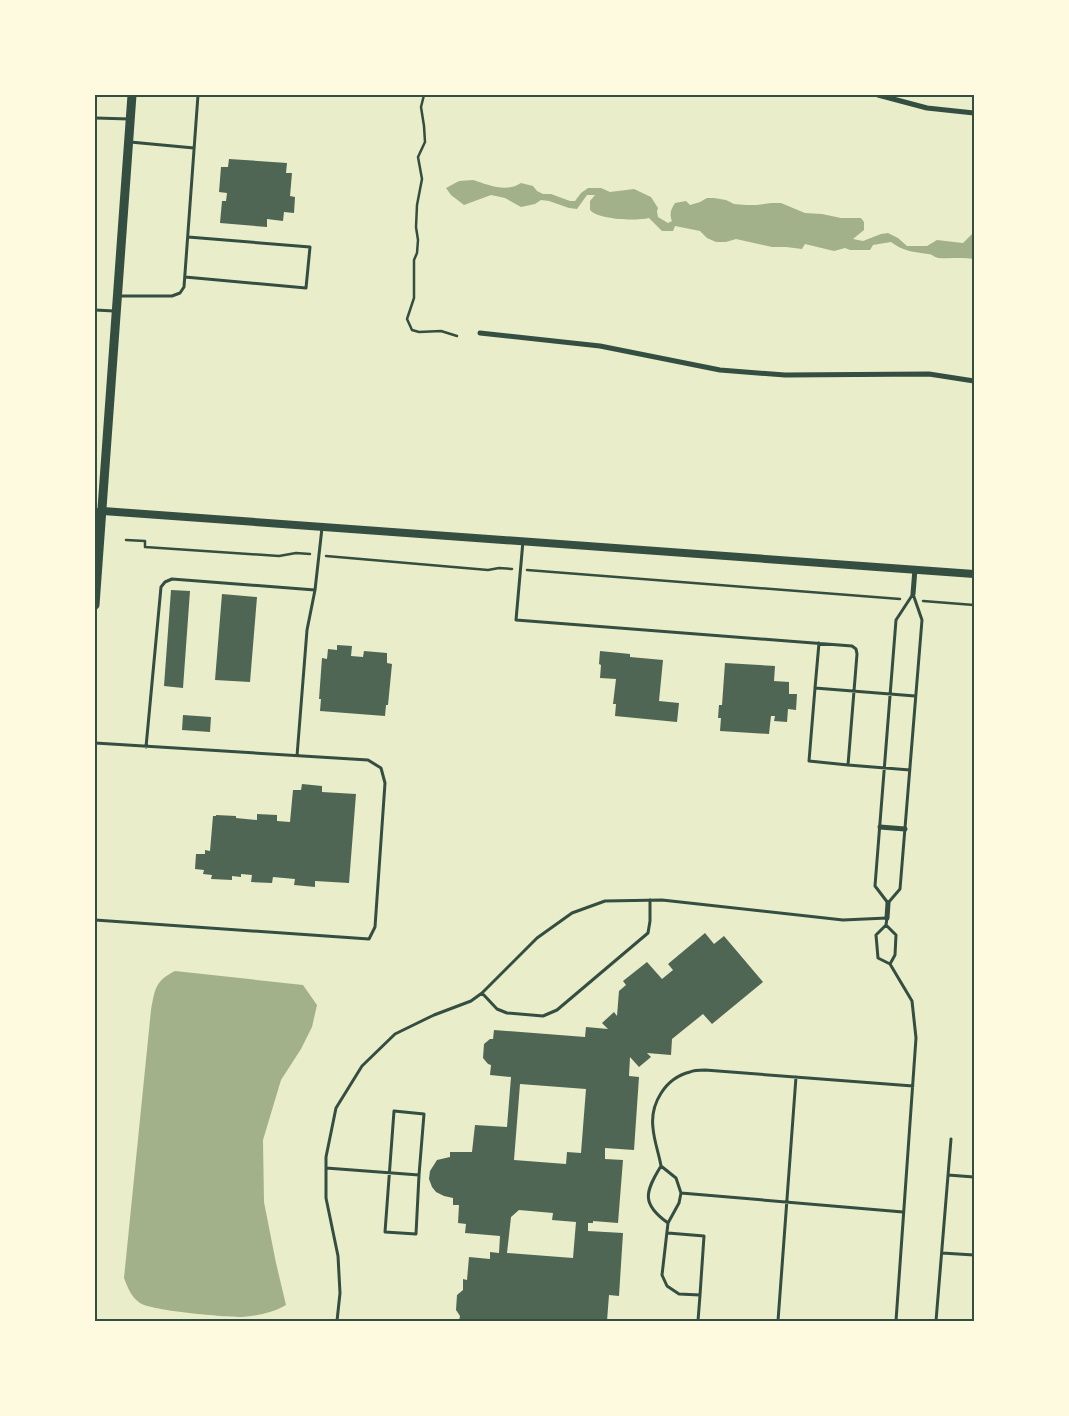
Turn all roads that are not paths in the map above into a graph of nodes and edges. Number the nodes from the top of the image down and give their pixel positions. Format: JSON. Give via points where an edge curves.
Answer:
{"nodes":[{"id":1,"x":132,"y":95,"type":"edge"},
{"id":2,"x":198,"y":95,"type":"edge"},
{"id":3,"x":878,"y":95,"type":"edge"},
{"id":4,"x":974,"y":113,"type":"edge"},
{"id":5,"x":95,"y":118,"type":"edge"},
{"id":6,"x":131,"y":119,"type":"junction"},
{"id":7,"x":129,"y":142,"type":"junction"},
{"id":8,"x":194,"y":148,"type":"junction"},
{"id":9,"x":188,"y":237,"type":"junction"},
{"id":10,"x":185,"y":277,"type":"junction"},
{"id":11,"x":118,"y":296,"type":"junction"},
{"id":12,"x":95,"y":310,"type":"edge"},
{"id":13,"x":117,"y":312,"type":"junction"},
{"id":14,"x":480,"y":333,"type":"dead end"},
{"id":15,"x":974,"y":382,"type":"edge"},
{"id":16,"x":98,"y":511,"type":"edge"},
{"id":17,"x":322,"y":527,"type":"junction"},
{"id":18,"x":523,"y":541,"type":"junction"},
{"id":19,"x":915,"y":569,"type":"junction"},
{"id":20,"x":974,"y":574,"type":"edge"},
{"id":21,"x":315,"y":590,"type":"junction"},
{"id":22,"x":914,"y":597,"type":"junction"},
{"id":23,"x":95,"y":605,"type":"edge"},
{"id":24,"x":819,"y":643,"type":"junction"},
{"id":25,"x":815,"y":688,"type":"junction"},
{"id":26,"x":854,"y":691,"type":"junction"},
{"id":27,"x":892,"y":694,"type":"junction"},
{"id":28,"x":915,"y":696,"type":"junction"},
{"id":29,"x":95,"y":743,"type":"edge"},
{"id":30,"x":146,"y":747,"type":"junction"},
{"id":31,"x":297,"y":756,"type":"junction"},
{"id":32,"x":848,"y":765,"type":"junction"},
{"id":33,"x":884,"y":768,"type":"junction"},
{"id":34,"x":910,"y":770,"type":"junction"},
{"id":35,"x":880,"y":827,"type":"junction"},
{"id":36,"x":905,"y":829,"type":"junction"},
{"id":37,"x":650,"y":900,"type":"junction"},
{"id":38,"x":888,"y":903,"type":"junction"},
{"id":39,"x":887,"y":918,"type":"junction"},
{"id":40,"x":95,"y":920,"type":"edge"},
{"id":41,"x":886,"y":925,"type":"junction"},
{"id":42,"x":890,"y":964,"type":"junction"},
{"id":43,"x":482,"y":994,"type":"junction"},
{"id":44,"x":796,"y":1077,"type":"junction"},
{"id":45,"x":913,"y":1086,"type":"junction"},
{"id":46,"x":951,"y":1139,"type":"dead end"},
{"id":47,"x":661,"y":1166,"type":"junction"},
{"id":48,"x":326,"y":1168,"type":"junction"},
{"id":49,"x":389,"y":1173,"type":"junction"},
{"id":50,"x":419,"y":1175,"type":"junction"},
{"id":51,"x":948,"y":1175,"type":"junction"},
{"id":52,"x":974,"y":1177,"type":"edge"},
{"id":53,"x":681,"y":1193,"type":"junction"},
{"id":54,"x":787,"y":1202,"type":"junction"},
{"id":55,"x":903,"y":1212,"type":"junction"},
{"id":56,"x":668,"y":1223,"type":"junction"},
{"id":57,"x":668,"y":1233,"type":"junction"},
{"id":58,"x":942,"y":1253,"type":"junction"},
{"id":59,"x":974,"y":1255,"type":"edge"},
{"id":60,"x":700,"y":1295,"type":"junction"},
{"id":61,"x":337,"y":1321,"type":"edge"},
{"id":62,"x":698,"y":1321,"type":"edge"},
{"id":63,"x":778,"y":1321,"type":"edge"},
{"id":64,"x":896,"y":1321,"type":"edge"},
{"id":65,"x":936,"y":1321,"type":"edge"}],
"edges":[{"from":1,"to":6,"type":"main road"},
{"from":2,"to":8,"type":"lane"},
{"from":3,"to":4,"type":"street","via":[[927,108]]},
{"from":5,"to":6,"type":"lane"},
{"from":6,"to":7,"type":"main road"},
{"from":7,"to":8,"type":"lane"},
{"from":7,"to":11,"type":"main road"},
{"from":8,"to":9,"type":"lane"},
{"from":9,"to":10,"type":"lane"},
{"from":9,"to":10,"type":"lane","via":[[310,247],[306,288]]},
{"from":10,"to":11,"type":"lane","via":[[180,293],[172,296]]},
{"from":11,"to":13,"type":"main road"},
{"from":12,"to":13,"type":"lane"},
{"from":13,"to":16,"type":"main road"},
{"from":14,"to":15,"type":"street","via":[[600,346],[720,370],[785,375],[929,374]]},
{"from":16,"to":17,"type":"street"},
{"from":16,"to":23,"type":"main road"},
{"from":17,"to":18,"type":"street"},
{"from":17,"to":21,"type":"lane"},
{"from":18,"to":19,"type":"street"},
{"from":18,"to":24,"type":"lane","via":[[516,620]]},
{"from":19,"to":20,"type":"street"},
{"from":19,"to":22,"type":"street"},
{"from":21,"to":30,"type":"lane","via":[[172,578],[165,582],[161,587]]},
{"from":21,"to":31,"type":"lane","via":[[307,630]]},
{"from":22,"to":27,"type":"lane","via":[[896,620]]},
{"from":22,"to":28,"type":"lane","via":[[922,620]]},
{"from":24,"to":25,"type":"lane"},
{"from":24,"to":26,"type":"lane","via":[[848,645],[856,649]]},
{"from":25,"to":26,"type":"lane"},
{"from":25,"to":32,"type":"lane","via":[[809,761]]},
{"from":26,"to":27,"type":"lane"},
{"from":26,"to":32,"type":"lane"},
{"from":27,"to":28,"type":"lane"},
{"from":27,"to":33,"type":"lane"},
{"from":28,"to":34,"type":"lane"},
{"from":29,"to":30,"type":"lane"},
{"from":30,"to":31,"type":"lane"},
{"from":31,"to":40,"type":"lane","via":[[368,760],[381,768],[385,783],[376,914],[375,927],[369,939]]},
{"from":32,"to":33,"type":"lane"},
{"from":33,"to":34,"type":"lane"},
{"from":33,"to":35,"type":"lane"},
{"from":34,"to":36,"type":"lane"},
{"from":35,"to":36,"type":"street"},
{"from":35,"to":38,"type":"lane","via":[[875,886]]},
{"from":36,"to":38,"type":"lane","via":[[900,889]]},
{"from":37,"to":39,"type":"lane","via":[[843,920]]},
{"from":37,"to":43,"type":"lane","via":[[605,901],[572,912],[537,938]]},
{"from":37,"to":43,"type":"lane","via":[[648,933],[557,1010],[543,1016],[507,1013],[497,1010]]},
{"from":38,"to":39,"type":"street"},
{"from":39,"to":41,"type":"lane"},
{"from":41,"to":42,"type":"lane","via":[[896,935],[895,955]]},
{"from":41,"to":42,"type":"lane","via":[[876,935],[878,958]]},
{"from":42,"to":45,"type":"lane","via":[[912,1001],[916,1038]]},
{"from":43,"to":48,"type":"lane","via":[[395,1034],[362,1066],[336,1108]]},
{"from":44,"to":45,"type":"lane"},
{"from":44,"to":47,"type":"lane","via":[[705,1070],[690,1071],[676,1077],[655,1104],[653,1128]]},
{"from":44,"to":54,"type":"lane"},
{"from":45,"to":55,"type":"lane"},
{"from":46,"to":51,"type":"lane"},
{"from":47,"to":53,"type":"lane","via":[[676,1178]]},
{"from":47,"to":56,"type":"lane","via":[[648,1194],[651,1209]]},
{"from":48,"to":49,"type":"lane"},
{"from":48,"to":61,"type":"lane","via":[[326,1198],[338,1256],[340,1294]]},
{"from":49,"to":50,"type":"lane"},
{"from":49,"to":50,"type":"lane","via":[[385,1232],[416,1234]]},
{"from":49,"to":50,"type":"lane","via":[[394,1112],[424,1114]]},
{"from":51,"to":52,"type":"lane"},
{"from":51,"to":58,"type":"lane"},
{"from":53,"to":54,"type":"lane"},
{"from":53,"to":56,"type":"lane"},
{"from":54,"to":55,"type":"lane"},
{"from":54,"to":63,"type":"lane"},
{"from":55,"to":64,"type":"lane"},
{"from":56,"to":57,"type":"lane"},
{"from":57,"to":60,"type":"lane","via":[[662,1275],[667,1286],[679,1294]]},
{"from":57,"to":60,"type":"lane","via":[[704,1236]]},
{"from":58,"to":59,"type":"lane"},
{"from":58,"to":65,"type":"lane"},
{"from":60,"to":62,"type":"lane"}]}
